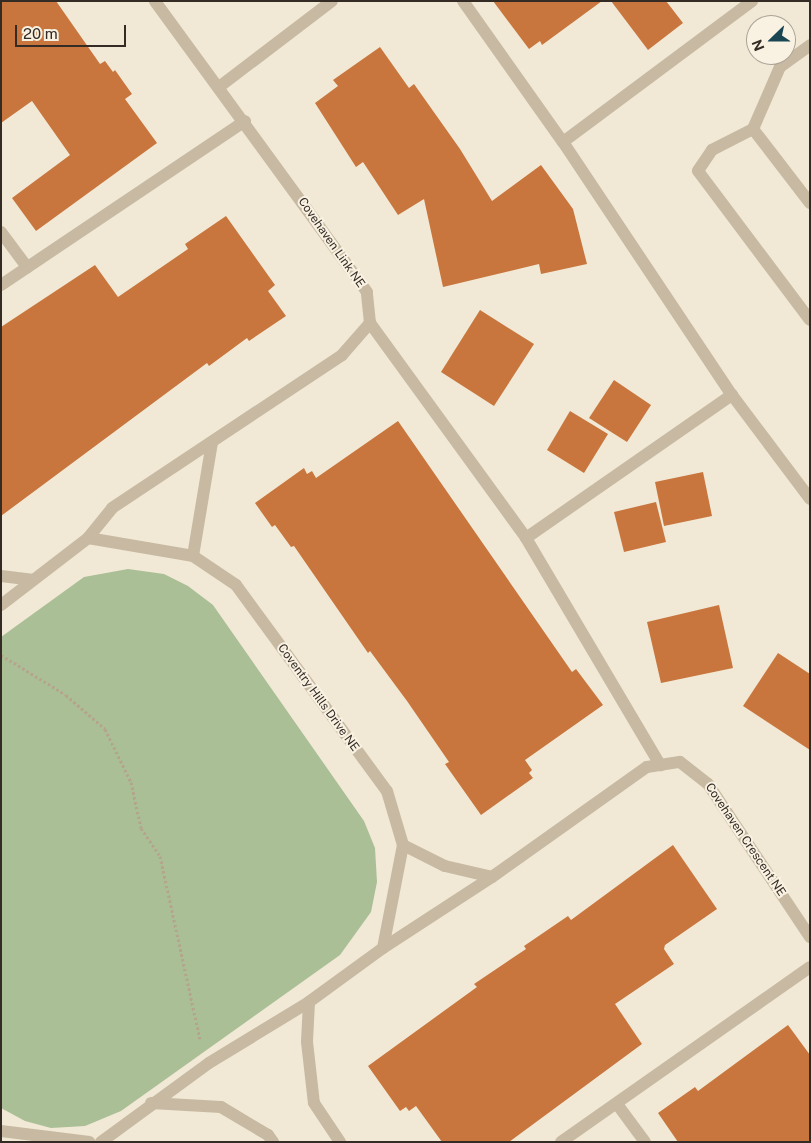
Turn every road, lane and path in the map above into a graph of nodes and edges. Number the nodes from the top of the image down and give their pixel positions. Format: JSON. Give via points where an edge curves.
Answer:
{"nodes":[{"id":1,"x":155,"y":1,"type":"edge"},
{"id":2,"x":332,"y":1,"type":"edge"},
{"id":3,"x":463,"y":1,"type":"edge"},
{"id":4,"x":752,"y":1,"type":"edge"},
{"id":5,"x":810,"y":45,"type":"edge"},
{"id":6,"x":219,"y":87,"type":"junction"},
{"id":7,"x":245,"y":122,"type":"junction"},
{"id":8,"x":753,"y":130,"type":"junction"},
{"id":9,"x":563,"y":142,"type":"junction"},
{"id":10,"x":810,"y":203,"type":"edge"},
{"id":11,"x":1,"y":232,"type":"edge"},
{"id":12,"x":27,"y":267,"type":"junction"},
{"id":13,"x":1,"y":285,"type":"edge"},
{"id":14,"x":810,"y":320,"type":"edge"},
{"id":15,"x":370,"y":323,"type":"junction"},
{"id":16,"x":732,"y":395,"type":"junction"},
{"id":17,"x":212,"y":443,"type":"junction"},
{"id":18,"x":810,"y":499,"type":"edge"},
{"id":19,"x":88,"y":538,"type":"junction"},
{"id":20,"x":526,"y":538,"type":"junction"},
{"id":21,"x":194,"y":556,"type":"junction"},
{"id":22,"x":1,"y":576,"type":"edge"},
{"id":23,"x":32,"y":580,"type":"junction"},
{"id":24,"x":1,"y":605,"type":"edge"},
{"id":25,"x":1,"y":655,"type":"edge"},
{"id":26,"x":660,"y":765,"type":"junction"},
{"id":27,"x":404,"y":845,"type":"junction"},
{"id":28,"x":492,"y":877,"type":"junction"},
{"id":29,"x":810,"y":937,"type":"edge"},
{"id":30,"x":383,"y":948,"type":"junction"},
{"id":31,"x":810,"y":967,"type":"edge"},
{"id":32,"x":310,"y":1002,"type":"junction"},
{"id":33,"x":209,"y":1063,"type":"junction"},
{"id":34,"x":151,"y":1103,"type":"junction"},
{"id":35,"x":617,"y":1104,"type":"junction"},
{"id":36,"x":1,"y":1131,"type":"edge"},
{"id":37,"x":89,"y":1142,"type":"edge"},
{"id":38,"x":100,"y":1142,"type":"edge"},
{"id":39,"x":274,"y":1142,"type":"edge"},
{"id":40,"x":340,"y":1142,"type":"edge"},
{"id":41,"x":560,"y":1142,"type":"edge"},
{"id":42,"x":645,"y":1142,"type":"edge"}],
"edges":[{"from":1,"to":6,"type":"street","name":"Covehaven Link NE"},
{"from":2,"to":6,"type":"street"},
{"from":3,"to":9,"type":"street"},
{"from":4,"to":9,"type":"street"},
{"from":5,"to":8,"type":"street","via":[[780,67]]},
{"from":6,"to":7,"type":"street","name":"Covehaven Link NE"},
{"from":7,"to":12,"type":"street"},
{"from":7,"to":15,"type":"street","name":"Covehaven Link NE","via":[[367,292]]},
{"from":8,"to":10,"type":"street"},
{"from":8,"to":14,"type":"street","via":[[712,150],[698,171]]},
{"from":9,"to":16,"type":"street"},
{"from":11,"to":12,"type":"street"},
{"from":12,"to":13,"type":"street"},
{"from":15,"to":17,"type":"street","via":[[342,355]]},
{"from":15,"to":20,"type":"street"},
{"from":16,"to":18,"type":"street"},
{"from":16,"to":20,"type":"street"},
{"from":17,"to":19,"type":"street","via":[[112,508]]},
{"from":17,"to":21,"type":"street"},
{"from":19,"to":21,"type":"street","name":"Coventry Hills Drive NE"},
{"from":19,"to":23,"type":"street"},
{"from":20,"to":26,"type":"street"},
{"from":21,"to":27,"type":"street","name":"Coventry Hills Drive NE","via":[[236,585],[386,791]]},
{"from":22,"to":23,"type":"street"},
{"from":23,"to":24,"type":"street"},
{"from":25,"to":33,"type":"path","via":[[72,700],[105,729],[131,782],[140,828],[160,856],[201,1048]]},
{"from":26,"to":28,"type":"street","name":"Covehaven Crescent NE","via":[[647,767]]},
{"from":26,"to":29,"type":"street","name":"Covehaven Crescent NE","via":[[680,762],[708,784]]},
{"from":27,"to":28,"type":"street","via":[[445,866]]},
{"from":27,"to":30,"type":"street","name":"Coventry Hills Drive NE"},
{"from":28,"to":30,"type":"street","name":"Covehaven Crescent NE"},
{"from":30,"to":32,"type":"street"},
{"from":31,"to":35,"type":"street"},
{"from":32,"to":33,"type":"street"},
{"from":32,"to":40,"type":"street","via":[[307,1042],[314,1104]]},
{"from":33,"to":34,"type":"street"},
{"from":34,"to":38,"type":"street"},
{"from":34,"to":39,"type":"street","via":[[221,1107],[268,1135]]},
{"from":35,"to":41,"type":"street"},
{"from":35,"to":42,"type":"street"},
{"from":36,"to":37,"type":"street"}]}
